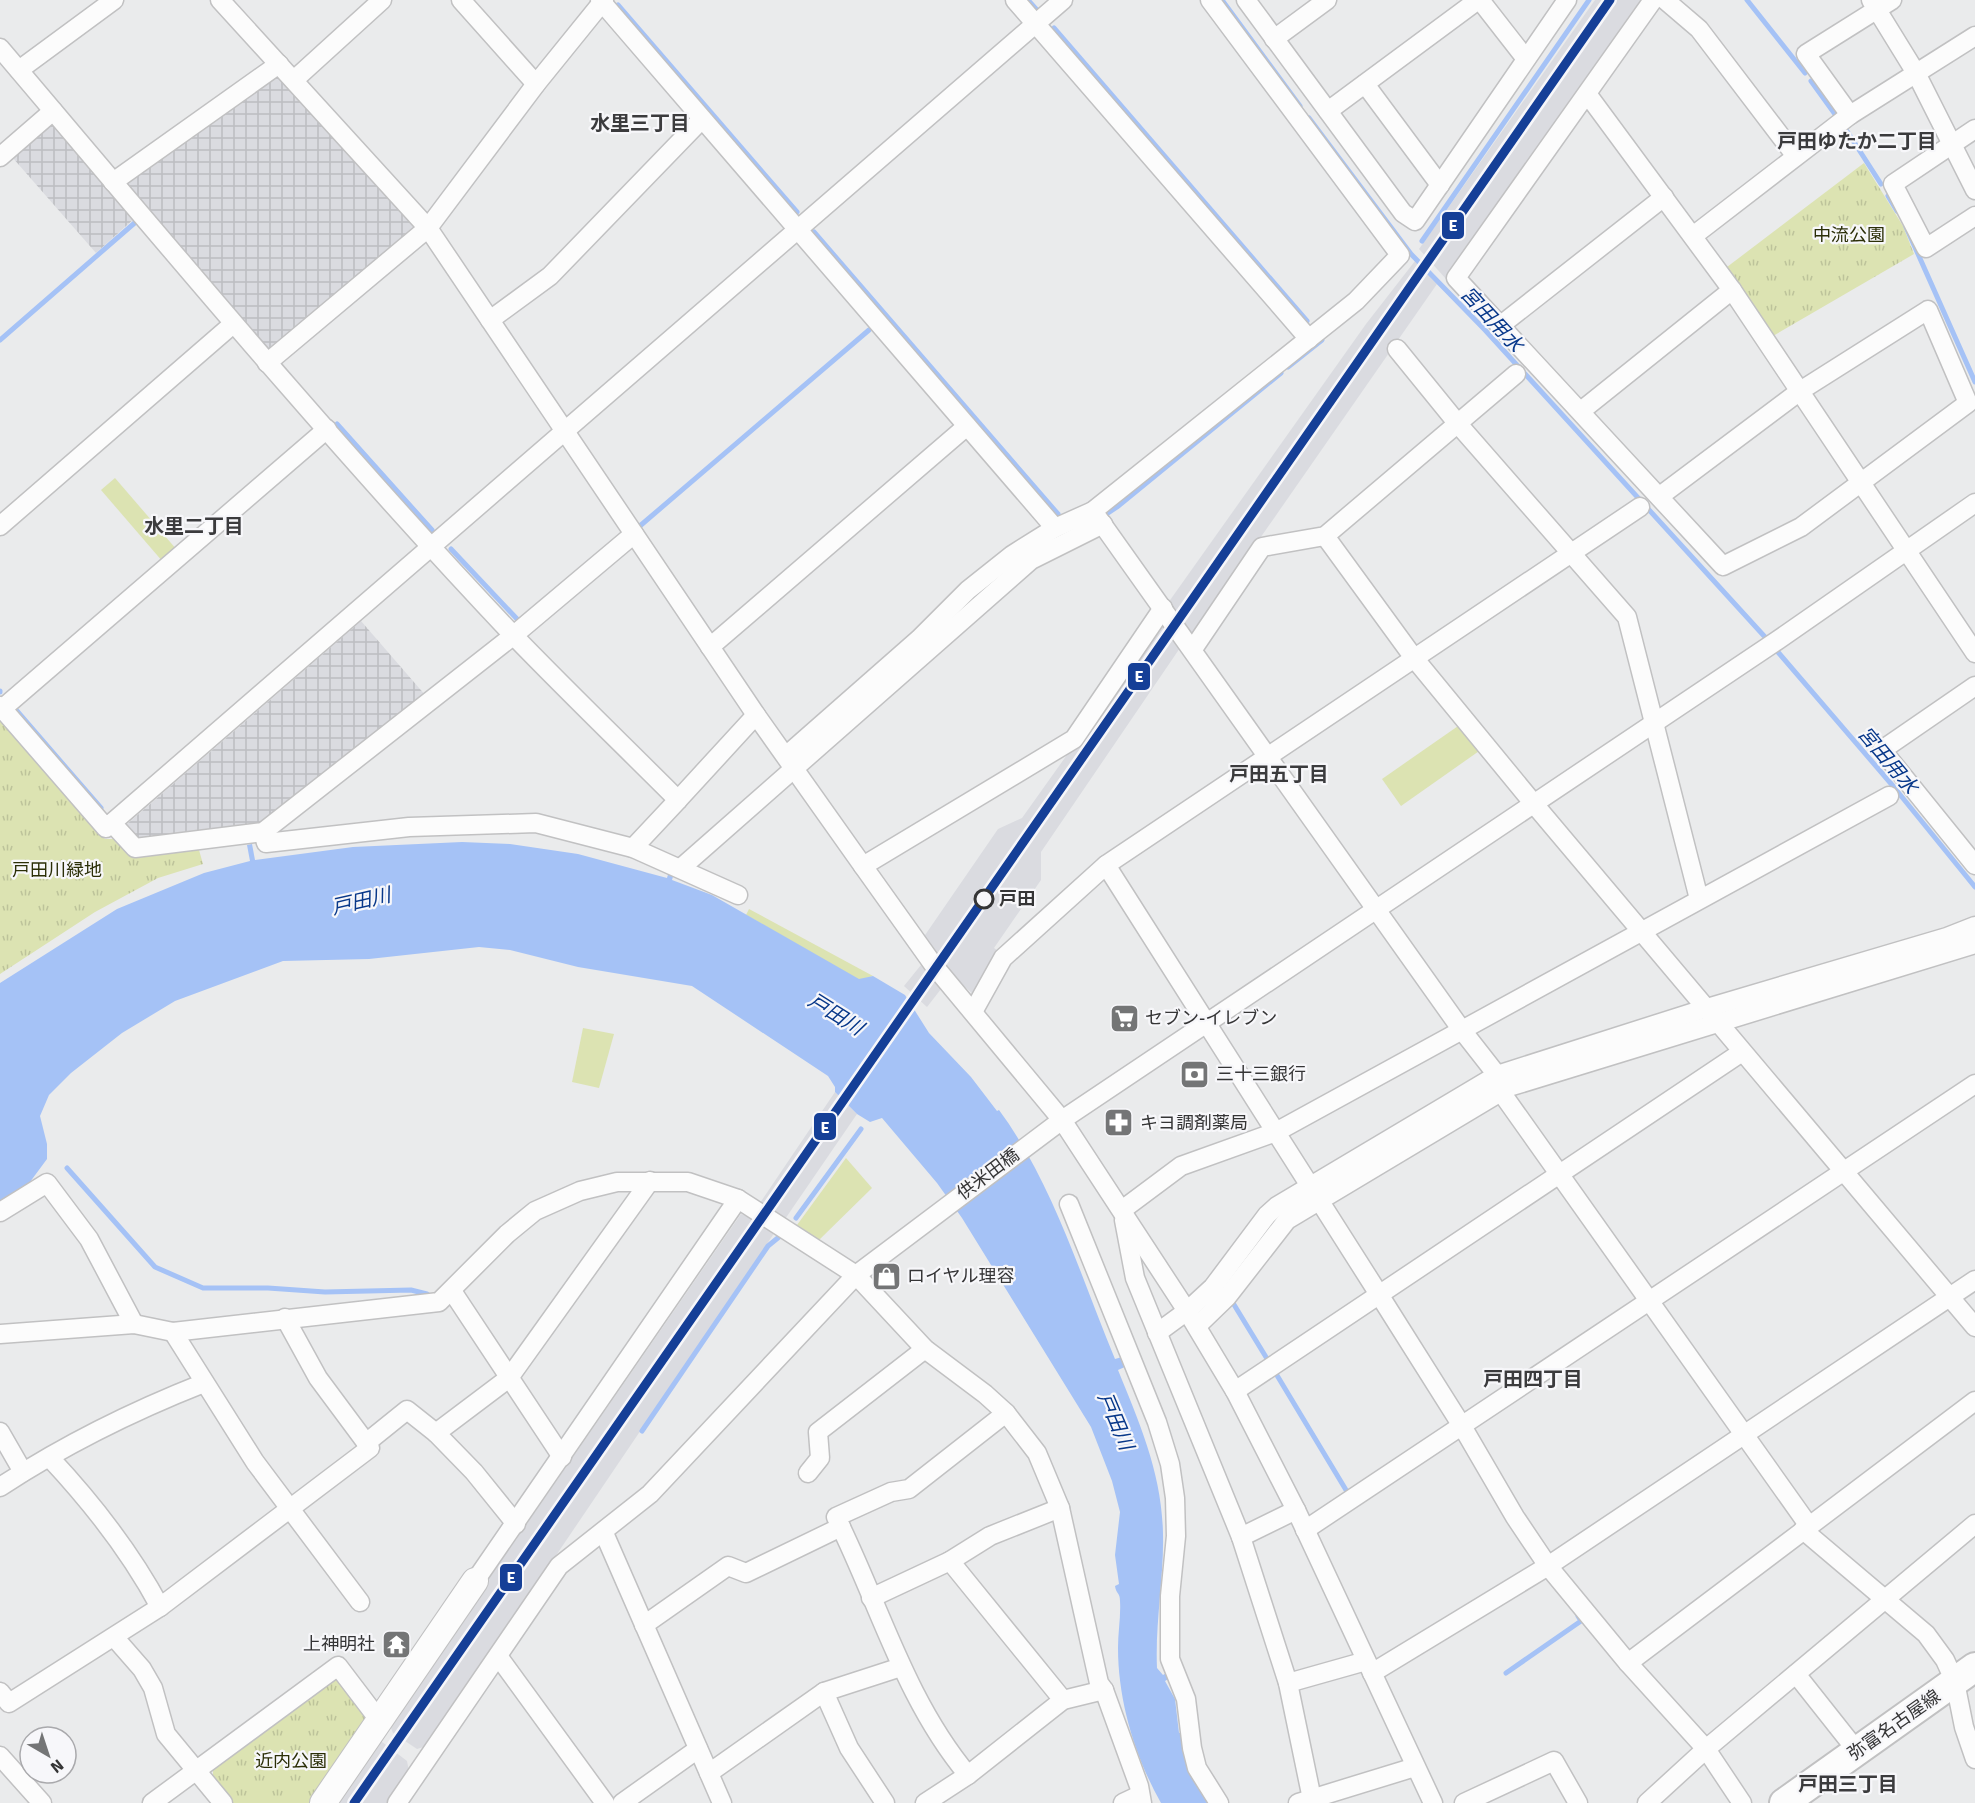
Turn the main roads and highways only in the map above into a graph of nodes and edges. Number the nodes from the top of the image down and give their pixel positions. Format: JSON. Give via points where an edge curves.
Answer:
{"nodes":[{"id":1,"x":1965,"y":1674,"type":"edge"},
{"id":2,"x":1784,"y":1803,"type":"edge"}],
"edges":[{"from":1,"to":2,"type":"main road","name":"弥富名古屋線"}]}
